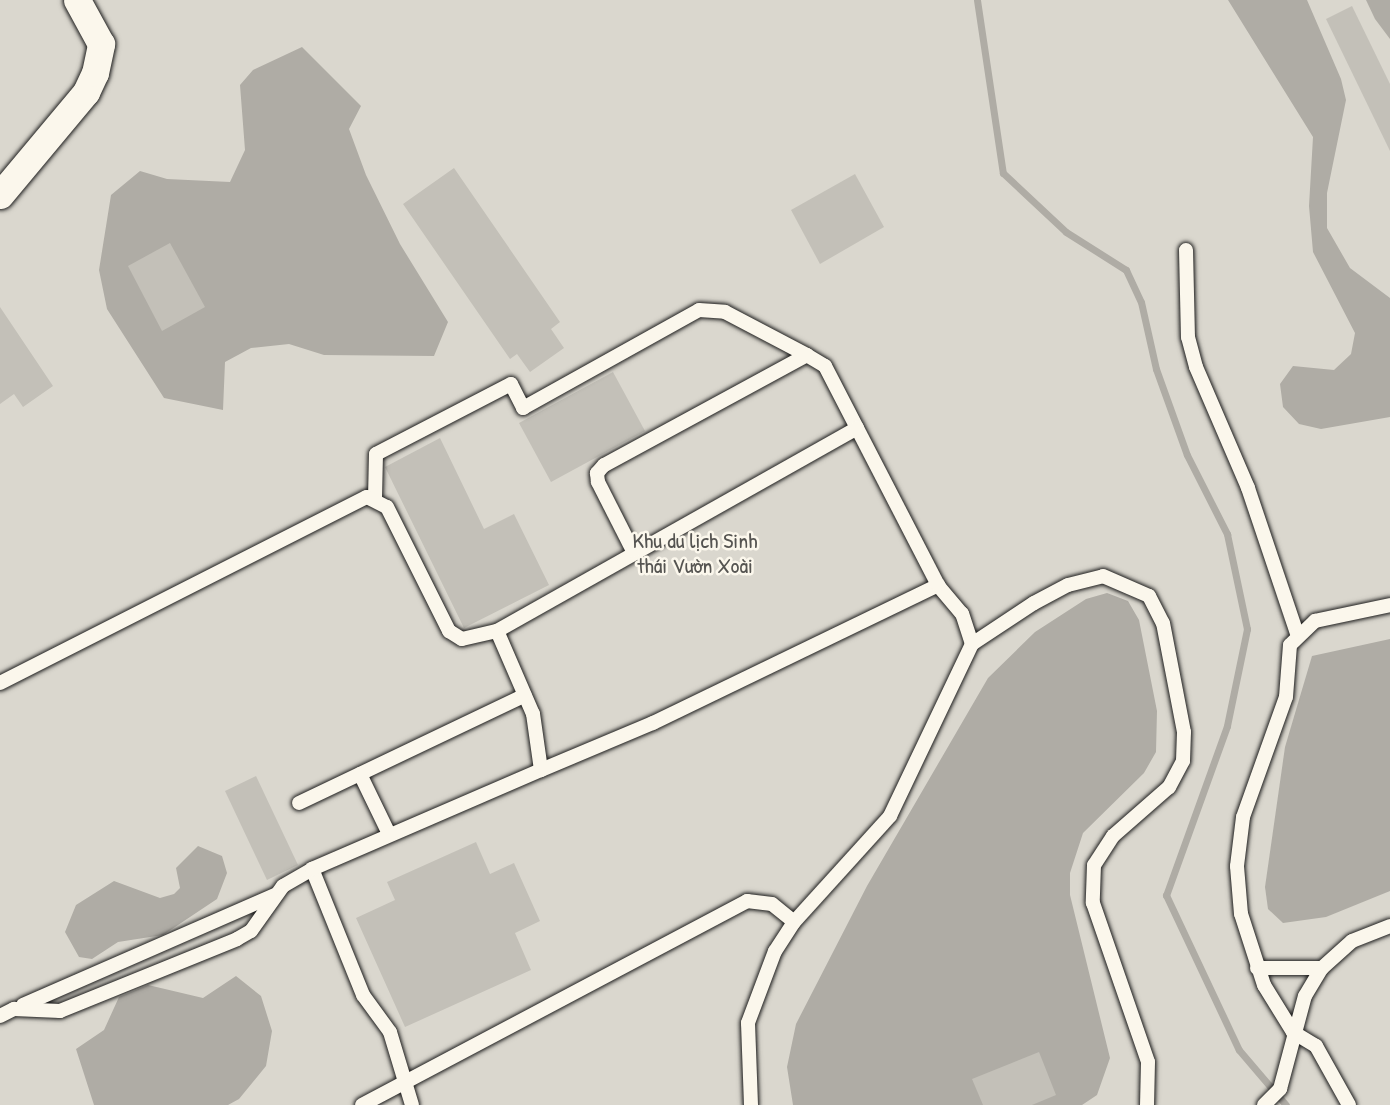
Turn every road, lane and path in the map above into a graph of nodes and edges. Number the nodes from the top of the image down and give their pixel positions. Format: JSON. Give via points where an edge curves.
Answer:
{"nodes":[{"id":1,"x":77,"y":0,"type":"edge"},
{"id":2,"x":0,"y":195,"type":"edge"},
{"id":3,"x":1186,"y":250,"type":"dead end"},
{"id":4,"x":807,"y":355,"type":"junction"},
{"id":5,"x":857,"y":428,"type":"junction"},
{"id":6,"x":375,"y":498,"type":"junction"},
{"id":7,"x":633,"y":551,"type":"junction"},
{"id":8,"x":938,"y":585,"type":"junction"},
{"id":9,"x":1390,"y":605,"type":"edge"},
{"id":10,"x":497,"y":631,"type":"junction"},
{"id":11,"x":1297,"y":634,"type":"junction"},
{"id":12,"x":972,"y":644,"type":"junction"},
{"id":13,"x":0,"y":682,"type":"edge"},
{"id":14,"x":525,"y":695,"type":"junction"},
{"id":15,"x":541,"y":770,"type":"junction"},
{"id":16,"x":360,"y":774,"type":"junction"},
{"id":17,"x":299,"y":803,"type":"dead end"},
{"id":18,"x":389,"y":834,"type":"junction"},
{"id":19,"x":312,"y":869,"type":"junction"},
{"id":20,"x":277,"y":894,"type":"junction"},
{"id":21,"x":794,"y":922,"type":"junction"},
{"id":22,"x":1390,"y":927,"type":"edge"},
{"id":23,"x":1257,"y":968,"type":"junction"},
{"id":24,"x":1322,"y":968,"type":"junction"},
{"id":25,"x":14,"y":1009,"type":"junction"},
{"id":26,"x":0,"y":1016,"type":"edge"},
{"id":27,"x":1293,"y":1032,"type":"junction"},
{"id":28,"x":407,"y":1082,"type":"junction"},
{"id":29,"x":362,"y":1105,"type":"edge"},
{"id":30,"x":412,"y":1105,"type":"edge"},
{"id":31,"x":751,"y":1105,"type":"edge"},
{"id":32,"x":1148,"y":1105,"type":"edge"},
{"id":33,"x":1264,"y":1105,"type":"edge"},
{"id":34,"x":1349,"y":1105,"type":"edge"}],
"edges":[{"from":1,"to":2,"type":"street","via":[[101,44],[95,73],[86,92]]},
{"from":3,"to":11,"type":"lane","via":[[1188,337],[1193,357],[1248,488]]},
{"from":4,"to":5,"type":"lane","via":[[825,366]]},
{"from":4,"to":6,"type":"lane","via":[[725,312],[699,310],[523,408],[512,384],[376,454]]},
{"from":4,"to":7,"type":"lane","via":[[597,473]]},
{"from":5,"to":7,"type":"lane"},
{"from":5,"to":8,"type":"lane"},
{"from":6,"to":10,"type":"lane","via":[[387,507],[449,631],[462,639]]},
{"from":6,"to":13,"type":"lane","via":[[354,501]]},
{"from":7,"to":10,"type":"lane"},
{"from":8,"to":12,"type":"lane","via":[[962,614]]},
{"from":8,"to":15,"type":"lane","via":[[653,723]]},
{"from":9,"to":11,"type":"lane","via":[[1315,621]]},
{"from":10,"to":14,"type":"lane"},
{"from":11,"to":23,"type":"lane","via":[[1290,645],[1286,697],[1243,817],[1237,866],[1241,914]]},
{"from":12,"to":21,"type":"lane","via":[[890,816]]},
{"from":12,"to":32,"type":"lane","via":[[1068,585],[1103,576],[1149,596],[1163,623],[1181,710],[1183,761],[1169,787],[1113,836],[1094,865],[1093,903],[1148,1062]]},
{"from":14,"to":15,"type":"lane","via":[[543,756]]},
{"from":14,"to":16,"type":"lane"},
{"from":15,"to":18,"type":"lane"},
{"from":16,"to":17,"type":"lane"},
{"from":16,"to":18,"type":"lane"},
{"from":18,"to":19,"type":"lane"},
{"from":19,"to":20,"type":"lane"},
{"from":19,"to":28,"type":"lane","via":[[363,995],[390,1032]]},
{"from":20,"to":25,"type":"lane"},
{"from":20,"to":25,"type":"lane","via":[[251,931],[237,939],[60,1011]]},
{"from":21,"to":28,"type":"lane","via":[[772,904],[747,901]]},
{"from":21,"to":31,"type":"lane","via":[[776,951],[748,1023]]},
{"from":22,"to":24,"type":"lane","via":[[1352,941]]},
{"from":23,"to":24,"type":"lane"},
{"from":23,"to":27,"type":"lane"},
{"from":24,"to":27,"type":"lane"},
{"from":25,"to":26,"type":"lane"},
{"from":27,"to":33,"type":"lane","via":[[1280,1089]]},
{"from":27,"to":34,"type":"lane","via":[[1316,1046]]},
{"from":28,"to":29,"type":"lane"},
{"from":28,"to":30,"type":"lane"}]}
